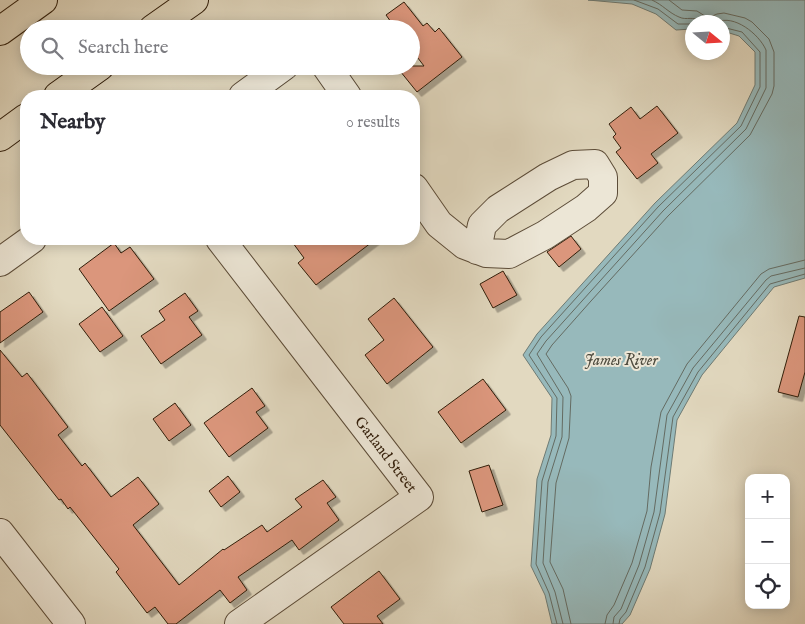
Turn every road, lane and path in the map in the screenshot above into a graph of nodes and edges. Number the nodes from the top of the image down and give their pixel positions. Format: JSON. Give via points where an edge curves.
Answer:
{"nodes":[{"id":1,"x":43,"y":0,"type":"edge"},
{"id":2,"x":194,"y":0,"type":"edge"},
{"id":3,"x":166,"y":20,"type":"edge"},
{"id":4,"x":0,"y":31,"type":"edge"},
{"id":5,"x":87,"y":75,"type":"edge"},
{"id":6,"x":272,"y":75,"type":"edge"},
{"id":7,"x":332,"y":75,"type":"edge"},
{"id":8,"x":66,"y":90,"type":"edge"},
{"id":9,"x":251,"y":90,"type":"edge"},
{"id":10,"x":343,"y":90,"type":"edge"},
{"id":11,"x":20,"y":122,"type":"edge"},
{"id":12,"x":0,"y":137,"type":"edge"},
{"id":13,"x":420,"y":197,"type":"edge"},
{"id":14,"x":24,"y":245,"type":"edge"},
{"id":15,"x":225,"y":245,"type":"edge"},
{"id":16,"x":477,"y":250,"type":"dead end"},
{"id":17,"x":0,"y":262,"type":"edge"},
{"id":18,"x":0,"y":532,"type":"edge"},
{"id":19,"x":71,"y":624,"type":"edge"},
{"id":20,"x":239,"y":624,"type":"edge"}],
"edges":[{"from":1,"to":4,"type":"highway"},
{"from":2,"to":3,"type":"highway"},
{"from":5,"to":8,"type":"highway"},
{"from":6,"to":9,"type":"street"},
{"from":7,"to":10,"type":"street"},
{"from":11,"to":12,"type":"highway"},
{"from":13,"to":16,"type":"street","via":[[439,224],[465,245]]},
{"from":14,"to":17,"type":"street"},
{"from":15,"to":20,"type":"street","name":"Garland Street","via":[[419,497]]},
{"from":18,"to":19,"type":"street"}]}
